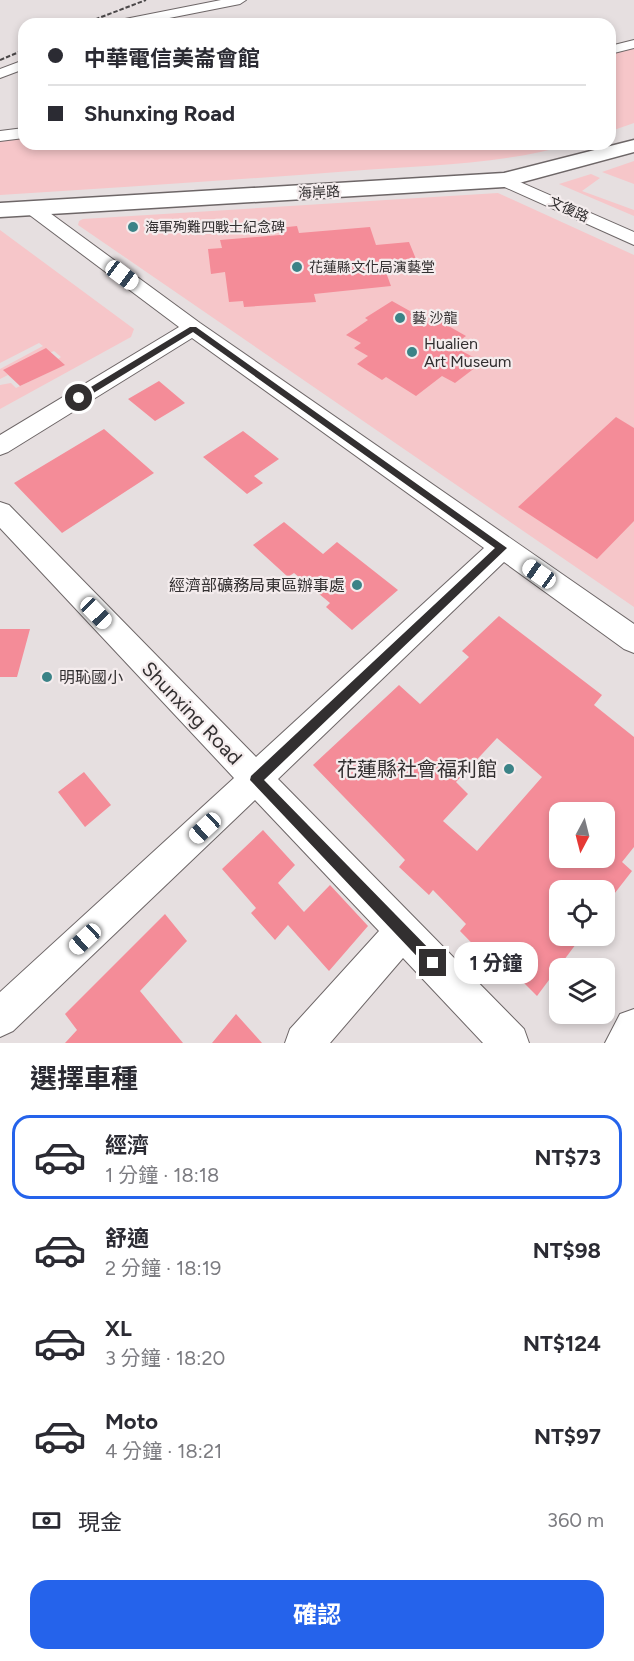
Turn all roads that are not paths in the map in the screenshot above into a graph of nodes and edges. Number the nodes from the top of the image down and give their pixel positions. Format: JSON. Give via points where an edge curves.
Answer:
{"nodes":[{"id":1,"x":240,"y":0,"type":"edge"},
{"id":2,"x":150,"y":18,"type":"edge"},
{"id":3,"x":634,"y":44,"type":"edge"},
{"id":4,"x":616,"y":48,"type":"edge"},
{"id":5,"x":18,"y":66,"type":"edge"},
{"id":6,"x":0,"y":74,"type":"edge"},
{"id":7,"x":18,"y":134,"type":"edge"},
{"id":8,"x":0,"y":136,"type":"edge"},
{"id":9,"x":634,"y":146,"type":"edge"},
{"id":10,"x":504,"y":180,"type":"junction"},
{"id":11,"x":33,"y":208,"type":"junction"},
{"id":12,"x":0,"y":210,"type":"edge"},
{"id":13,"x":634,"y":238,"type":"edge"},
{"id":14,"x":193,"y":328,"type":"junction"},
{"id":15,"x":0,"y":446,"type":"edge"},
{"id":16,"x":0,"y":512,"type":"edge"},
{"id":17,"x":502,"y":548,"type":"junction"},
{"id":18,"x":634,"y":640,"type":"edge"},
{"id":19,"x":256,"y":780,"type":"junction"},
{"id":20,"x":402,"y":932,"type":"junction"},
{"id":21,"x":0,"y":1018,"type":"edge"},
{"id":22,"x":634,"y":1028,"type":"edge"},
{"id":23,"x":304,"y":1043,"type":"edge"},
{"id":24,"x":510,"y":1043,"type":"edge"},
{"id":25,"x":624,"y":1043,"type":"edge"}],
"edges":[{"from":1,"to":2,"type":"street"},
{"from":3,"to":4,"type":"street"},
{"from":5,"to":6,"type":"street"},
{"from":7,"to":8,"type":"street"},
{"from":9,"to":10,"type":"main road","name":"海岸路"},
{"from":10,"to":11,"type":"main road","name":"海岸路"},
{"from":10,"to":13,"type":"street","name":"文復路"},
{"from":11,"to":12,"type":"main road","name":"海岸路"},
{"from":11,"to":14,"type":"street"},
{"from":14,"to":15,"type":"street"},
{"from":14,"to":17,"type":"street"},
{"from":16,"to":19,"type":"street","name":"Shunxing Road"},
{"from":17,"to":18,"type":"street"},
{"from":17,"to":19,"type":"street"},
{"from":19,"to":20,"type":"street","name":"Shunxing Road"},
{"from":19,"to":21,"type":"street"},
{"from":20,"to":23,"type":"street"},
{"from":20,"to":24,"type":"street","name":"Shunxing Road"},
{"from":22,"to":25,"type":"street"}]}
